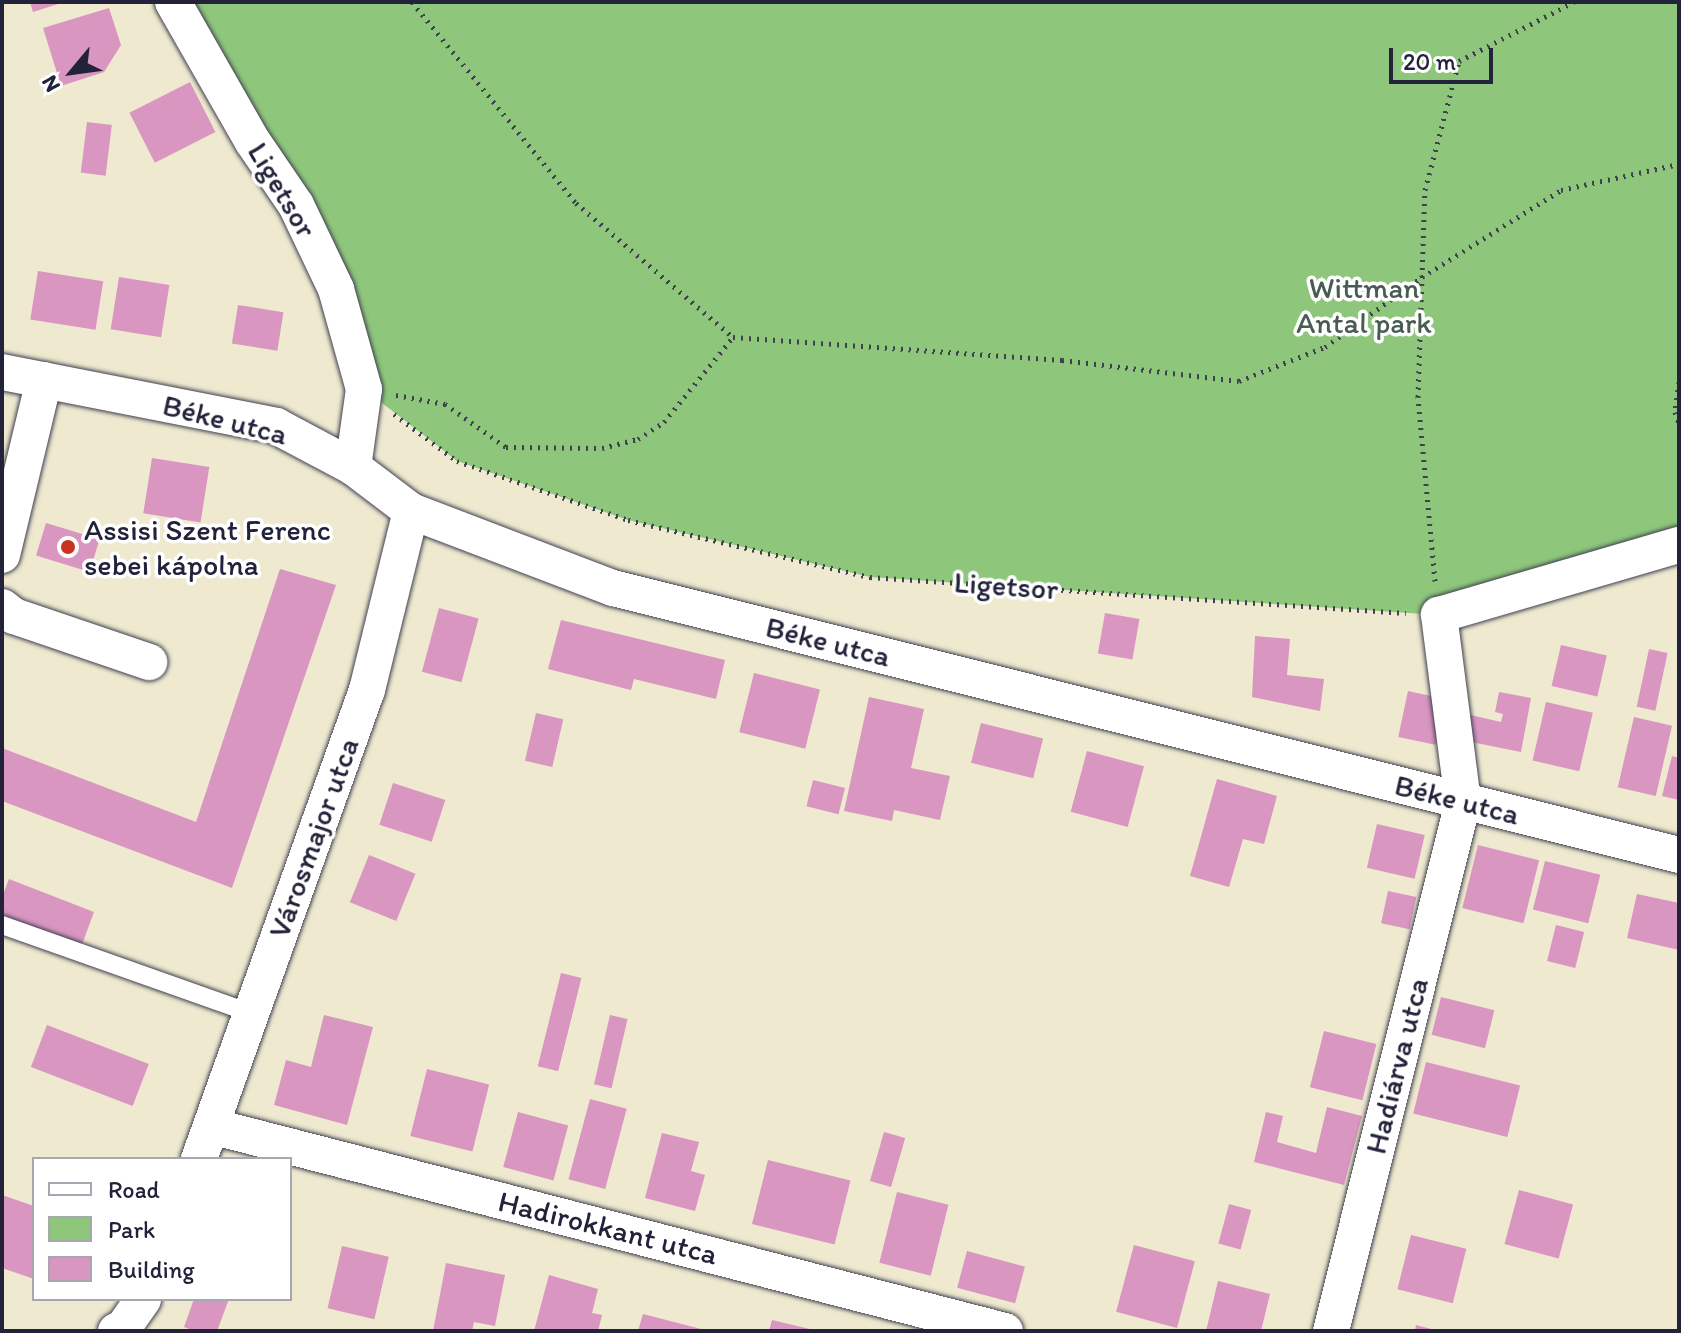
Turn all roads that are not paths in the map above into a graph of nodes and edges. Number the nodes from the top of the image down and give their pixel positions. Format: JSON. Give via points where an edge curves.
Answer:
{"nodes":[{"id":1,"x":173,"y":2,"type":"edge"},
{"id":2,"x":2,"y":372,"type":"edge"},
{"id":3,"x":44,"y":380,"type":"junction"},
{"id":4,"x":353,"y":467,"type":"junction"},
{"id":5,"x":411,"y":511,"type":"junction"},
{"id":6,"x":1679,"y":545,"type":"edge"},
{"id":7,"x":2,"y":555,"type":"edge"},
{"id":8,"x":2,"y":607,"type":"edge"},
{"id":9,"x":149,"y":662,"type":"dead end"},
{"id":10,"x":1463,"y":802,"type":"junction"},
{"id":11,"x":1679,"y":855,"type":"edge"},
{"id":12,"x":2,"y":925,"type":"edge"},
{"id":13,"x":251,"y":1013,"type":"junction"},
{"id":14,"x":205,"y":1142,"type":"edge"},
{"id":15,"x":268,"y":1157,"type":"edge"},
{"id":16,"x":292,"y":1163,"type":"edge"},
{"id":17,"x":142,"y":1301,"type":"edge"},
{"id":18,"x":116,"y":1331,"type":"edge"},
{"id":19,"x":1005,"y":1331,"type":"edge"},
{"id":20,"x":1331,"y":1331,"type":"edge"}],
"edges":[{"from":1,"to":4,"type":"street","name":"Ligetsor","via":[[253,142],[296,205],[336,289],[364,389]]},
{"from":2,"to":3,"type":"street","name":"Béke utca"},
{"from":3,"to":4,"type":"street","name":"Béke utca","via":[[276,426]]},
{"from":3,"to":7,"type":"street"},
{"from":4,"to":5,"type":"street","name":"Béke utca"},
{"from":5,"to":10,"type":"street","name":"Béke utca","via":[[613,588]]},
{"from":5,"to":13,"type":"street","name":"Városmajor utca","via":[[367,690]]},
{"from":6,"to":10,"type":"street","via":[[1439,615]]},
{"from":8,"to":9,"type":"street","via":[[14,616]]},
{"from":10,"to":11,"type":"street","name":"Béke utca"},
{"from":10,"to":20,"type":"street","name":"Hadiárva utca"},
{"from":12,"to":13,"type":"lane"},
{"from":13,"to":14,"type":"street","name":"Városmajor utca"},
{"from":14,"to":15,"type":"street","name":"Hadirokkant utca"},
{"from":16,"to":19,"type":"street","name":"Hadirokkant utca"},
{"from":17,"to":18,"type":"street"}]}
